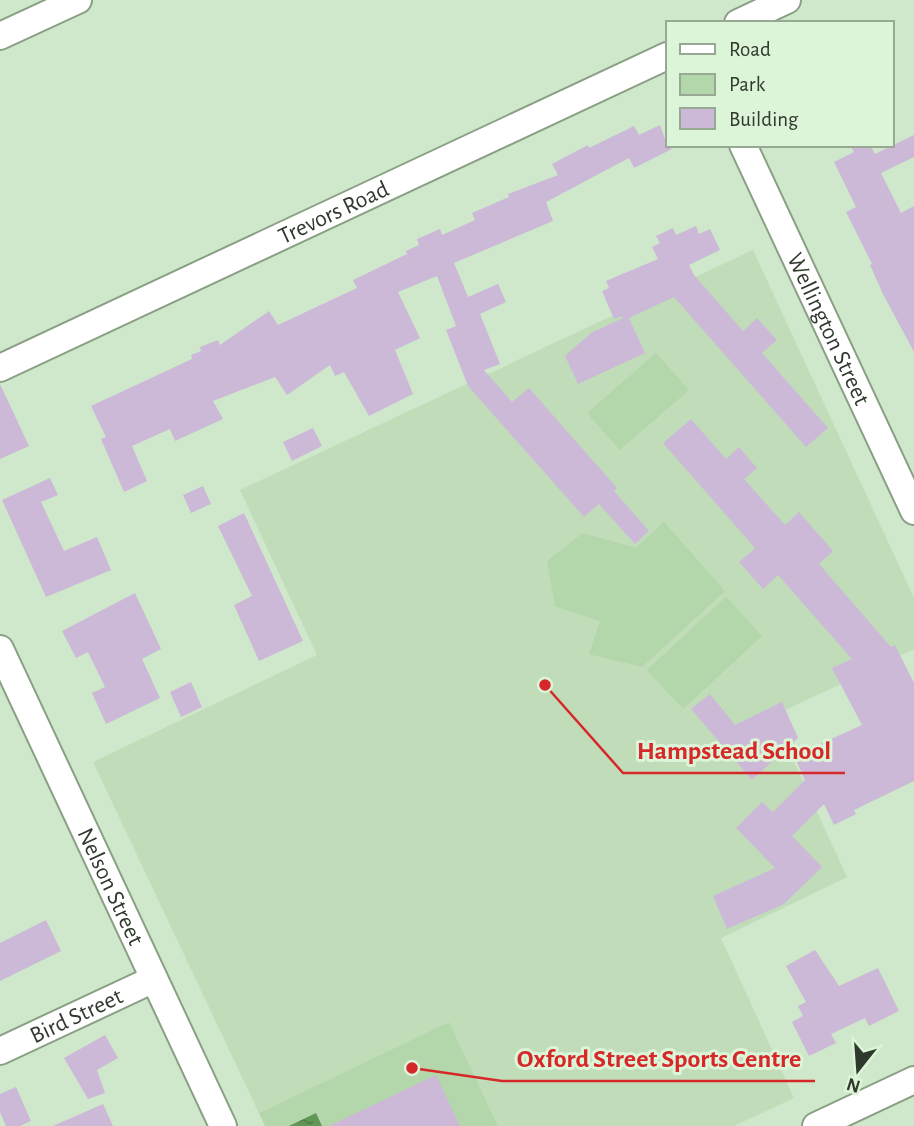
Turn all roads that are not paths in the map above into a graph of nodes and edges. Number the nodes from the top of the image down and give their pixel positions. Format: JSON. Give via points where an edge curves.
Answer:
{"nodes":[{"id":1,"x":78,"y":0,"type":"edge"},
{"id":2,"x":787,"y":0,"type":"edge"},
{"id":3,"x":742,"y":21,"type":"edge"},
{"id":4,"x":0,"y":36,"type":"edge"},
{"id":5,"x":666,"y":56,"type":"edge"},
{"id":6,"x":744,"y":147,"type":"edge"},
{"id":7,"x":0,"y":368,"type":"edge"},
{"id":8,"x":914,"y":511,"type":"edge"},
{"id":9,"x":0,"y":649,"type":"edge"},
{"id":10,"x":153,"y":979,"type":"junction"},
{"id":11,"x":0,"y":1051,"type":"edge"},
{"id":12,"x":914,"y":1080,"type":"edge"},
{"id":13,"x":223,"y":1126,"type":"edge"},
{"id":14,"x":816,"y":1126,"type":"edge"}],
"edges":[{"from":1,"to":4,"type":"street"},
{"from":2,"to":3,"type":"street"},
{"from":5,"to":7,"type":"street","name":"Trevors Road"},
{"from":6,"to":8,"type":"street","name":"Wellington Street"},
{"from":9,"to":10,"type":"street","name":"Nelson Street"},
{"from":10,"to":11,"type":"street","name":"Bird Street"},
{"from":10,"to":13,"type":"street","name":"Nelson Street"},
{"from":12,"to":14,"type":"street"}]}
